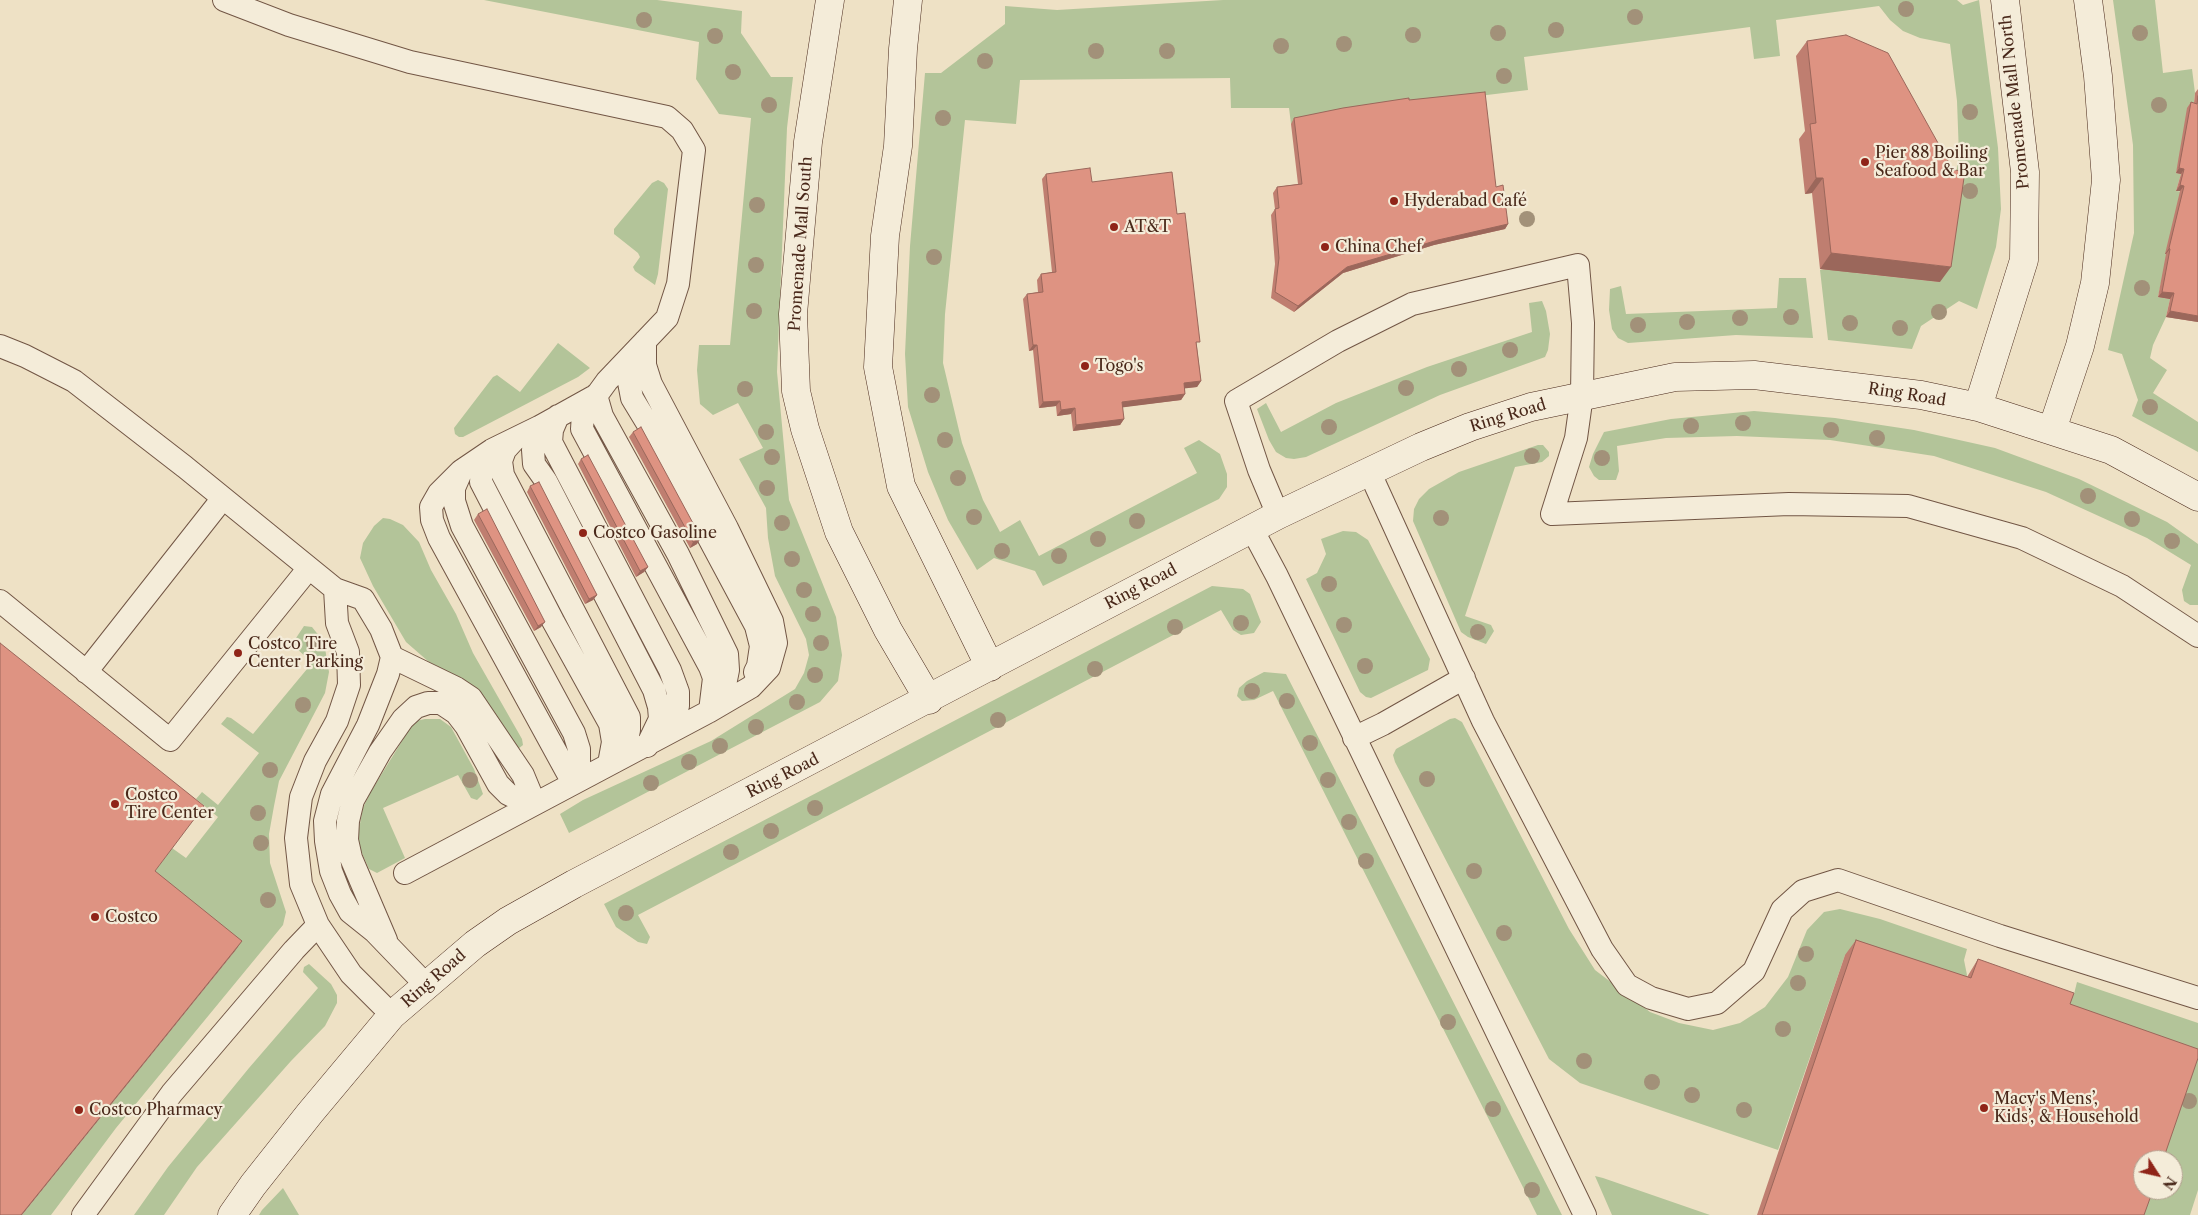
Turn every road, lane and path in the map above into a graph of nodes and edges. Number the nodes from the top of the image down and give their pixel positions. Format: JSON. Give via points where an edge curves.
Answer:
{"nodes":[{"id":1,"x":224,"y":0,"type":"edge"},
{"id":2,"x":830,"y":0,"type":"edge"},
{"id":3,"x":908,"y":0,"type":"edge"},
{"id":4,"x":2005,"y":0,"type":"edge"},
{"id":5,"x":2088,"y":0,"type":"edge"},
{"id":6,"x":645,"y":341,"type":"junction"},
{"id":7,"x":0,"y":346,"type":"edge"},
{"id":8,"x":596,"y":395,"type":"junction"},
{"id":9,"x":1582,"y":396,"type":"junction"},
{"id":10,"x":1978,"y":407,"type":"junction"},
{"id":11,"x":548,"y":422,"type":"junction"},
{"id":12,"x":2052,"y":430,"type":"junction"},
{"id":13,"x":508,"y":442,"type":"junction"},
{"id":14,"x":1369,"y":471,"type":"junction"},
{"id":15,"x":2198,"y":497,"type":"edge"},
{"id":16,"x":223,"y":498,"type":"junction"},
{"id":17,"x":1278,"y":515,"type":"junction"},
{"id":18,"x":1252,"y":529,"type":"junction"},
{"id":19,"x":309,"y":568,"type":"junction"},
{"id":20,"x":335,"y":589,"type":"junction"},
{"id":21,"x":0,"y":600,"type":"edge"},
{"id":22,"x":2198,"y":636,"type":"edge"},
{"id":23,"x":392,"y":657,"type":"junction"},
{"id":24,"x":990,"y":667,"type":"junction"},
{"id":25,"x":86,"y":672,"type":"junction"},
{"id":26,"x":1464,"y":678,"type":"junction"},
{"id":27,"x":929,"y":700,"type":"junction"},
{"id":28,"x":710,"y":711,"type":"junction"},
{"id":29,"x":1354,"y":738,"type":"junction"},
{"id":30,"x":647,"y":746,"type":"junction"},
{"id":31,"x":613,"y":762,"type":"junction"},
{"id":32,"x":572,"y":783,"type":"junction"},
{"id":33,"x":535,"y":804,"type":"junction"},
{"id":34,"x":404,"y":873,"type":"dead end"},
{"id":35,"x":318,"y":925,"type":"junction"},
{"id":36,"x":388,"y":946,"type":"junction"},
{"id":37,"x":426,"y":985,"type":"junction"},
{"id":38,"x":2198,"y":998,"type":"edge"},
{"id":39,"x":392,"y":1015,"type":"junction"},
{"id":40,"x":83,"y":1215,"type":"edge"},
{"id":41,"x":232,"y":1215,"type":"edge"},
{"id":42,"x":1585,"y":1215,"type":"edge"}],
"edges":[{"from":1,"to":6,"type":"lane","via":[[289,25],[410,62],[667,117],[682,130],[694,150],[678,284],[667,318]]},
{"from":2,"to":27,"type":"street","name":"Promenade Mall South","via":[[808,142],[793,314],[796,390],[839,532],[888,630]]},
{"from":3,"to":24,"type":"street","via":[[898,146],[885,236],[878,367],[901,486]]},
{"from":4,"to":10,"type":"street","name":"Promenade Mall North","via":[[2025,172],[2024,260]]},
{"from":5,"to":12,"type":"street","via":[[2106,180],[2096,283],[2080,346]]},
{"from":6,"to":8,"type":"lane"},
{"from":6,"to":28,"type":"lane","via":[[645,365],[651,384],[772,620],[776,643],[769,668],[751,688]]},
{"from":7,"to":16,"type":"lane","via":[[74,381]]},
{"from":8,"to":11,"type":"lane"},
{"from":8,"to":28,"type":"lane","via":[[583,414],[582,429],[710,667],[714,678]]},
{"from":9,"to":10,"type":"street","name":"Ring Road","via":[[1675,378],[1754,375],[1921,395]]},
{"from":9,"to":14,"type":"street","name":"Ring Road","via":[[1531,407],[1470,427]]},
{"from":9,"to":17,"type":"lane","via":[[1583,323],[1578,265],[1412,304],[1338,341],[1236,401]]},
{"from":9,"to":22,"type":"lane","via":[[1576,438],[1552,514],[1789,504],[1908,506],[2022,538],[2122,586]]},
{"from":10,"to":12,"type":"street","name":"Ring Road"},
{"from":11,"to":13,"type":"lane"},
{"from":11,"to":30,"type":"lane","via":[[533,450],[534,464],[546,481],[654,690],[660,719]]},
{"from":12,"to":15,"type":"street","name":"Ring Road","via":[[2111,450]]},
{"from":13,"to":31,"type":"lane","via":[[489,457],[482,469],[481,482],[610,724]]},
{"from":13,"to":32,"type":"lane","via":[[462,471],[439,493],[431,507],[432,520]]},
{"from":14,"to":17,"type":"street","name":"Ring Road"},
{"from":14,"to":26,"type":"lane"},
{"from":16,"to":19,"type":"lane"},
{"from":16,"to":25,"type":"lane"},
{"from":17,"to":18,"type":"street","name":"Ring Road"},
{"from":18,"to":24,"type":"street","name":"Ring Road"},
{"from":18,"to":29,"type":"lane"},
{"from":19,"to":20,"type":"lane"},
{"from":19,"to":25,"type":"lane","via":[[170,740]]},
{"from":20,"to":23,"type":"lane","via":[[363,599],[385,637]]},
{"from":20,"to":35,"type":"lane","via":[[337,623],[348,652],[348,685],[337,721],[315,761],[301,797],[296,838],[301,884]]},
{"from":21,"to":25,"type":"lane"},
{"from":23,"to":33,"type":"lane","via":[[472,698],[523,775]]},
{"from":23,"to":36,"type":"lane","via":[[368,724],[332,794],[325,821],[331,872],[340,894],[350,912]]},
{"from":24,"to":27,"type":"street","name":"Ring Road"},
{"from":26,"to":29,"type":"lane"},
{"from":26,"to":38,"type":"lane","via":[[1483,721],[1602,949],[1627,985],[1651,998],[1688,1009],[1717,1004],[1754,971],[1782,910],[1803,891],[1838,880],[2000,936]]},
{"from":27,"to":37,"type":"street","name":"Ring Road","via":[[508,921]]},
{"from":28,"to":30,"type":"lane"},
{"from":29,"to":42,"type":"lane"},
{"from":30,"to":31,"type":"lane"},
{"from":31,"to":32,"type":"lane"},
{"from":32,"to":33,"type":"lane"},
{"from":33,"to":34,"type":"lane"},
{"from":33,"to":36,"type":"lane","via":[[508,794],[498,784],[461,720],[441,703],[416,707],[402,718],[353,800],[348,821],[347,840],[351,858]]},
{"from":35,"to":39,"type":"lane","via":[[351,974]]},
{"from":35,"to":40,"type":"lane","via":[[172,1093]]},
{"from":36,"to":37,"type":"lane"},
{"from":37,"to":39,"type":"street","name":"Ring Road"},
{"from":39,"to":41,"type":"street","name":"Ring Road","via":[[310,1113]]}]}
